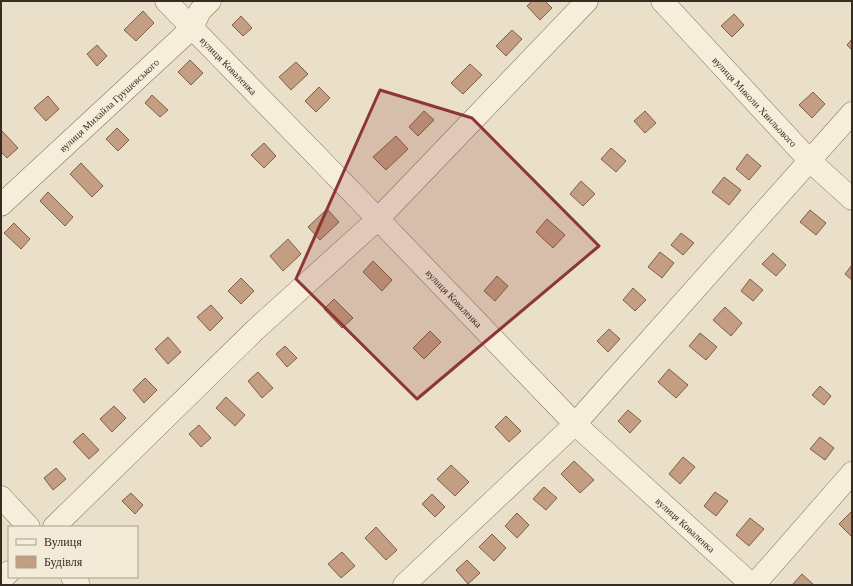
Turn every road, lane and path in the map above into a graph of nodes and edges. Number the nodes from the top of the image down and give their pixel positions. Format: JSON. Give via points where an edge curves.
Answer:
{"nodes":[{"id":1,"x":166,"y":1,"type":"edge"},
{"id":2,"x":210,"y":1,"type":"edge"},
{"id":3,"x":587,"y":1,"type":"edge"},
{"id":4,"x":662,"y":1,"type":"edge"},
{"id":5,"x":192,"y":28,"type":"junction"},
{"id":6,"x":852,"y":113,"type":"edge"},
{"id":7,"x":810,"y":161,"type":"junction"},
{"id":8,"x":852,"y":199,"type":"edge"},
{"id":9,"x":1,"y":205,"type":"edge"},
{"id":10,"x":378,"y":219,"type":"junction"},
{"id":11,"x":575,"y":424,"type":"junction"},
{"id":12,"x":852,"y":473,"type":"edge"},
{"id":13,"x":1,"y":497,"type":"edge"},
{"id":14,"x":27,"y":526,"type":"edge"},
{"id":15,"x":55,"y":526,"type":"edge"},
{"id":16,"x":404,"y":585,"type":"edge"},
{"id":17,"x":753,"y":585,"type":"edge"}],
"edges":[{"from":1,"to":5,"type":"street","name":"вулиця Коваленка"},
{"from":2,"to":5,"type":"street","name":"вулиця Михайла Грушевського","via":[[200,10]]},
{"from":3,"to":10,"type":"street"},
{"from":4,"to":7,"type":"street","name":"вулиця Миколи Хвильового"},
{"from":5,"to":9,"type":"street","name":"вулиця Михайла Грушевського"},
{"from":5,"to":10,"type":"street","name":"вулиця Коваленка"},
{"from":6,"to":7,"type":"street"},
{"from":7,"to":8,"type":"street","name":"вулиця Миколи Хвильового"},
{"from":7,"to":11,"type":"street"},
{"from":10,"to":11,"type":"street","name":"вулиця Коваленка"},
{"from":10,"to":15,"type":"street","via":[[255,330]]},
{"from":11,"to":16,"type":"street"},
{"from":11,"to":17,"type":"street","name":"вулиця Коваленка"},
{"from":12,"to":17,"type":"street"},
{"from":13,"to":14,"type":"street"}]}
